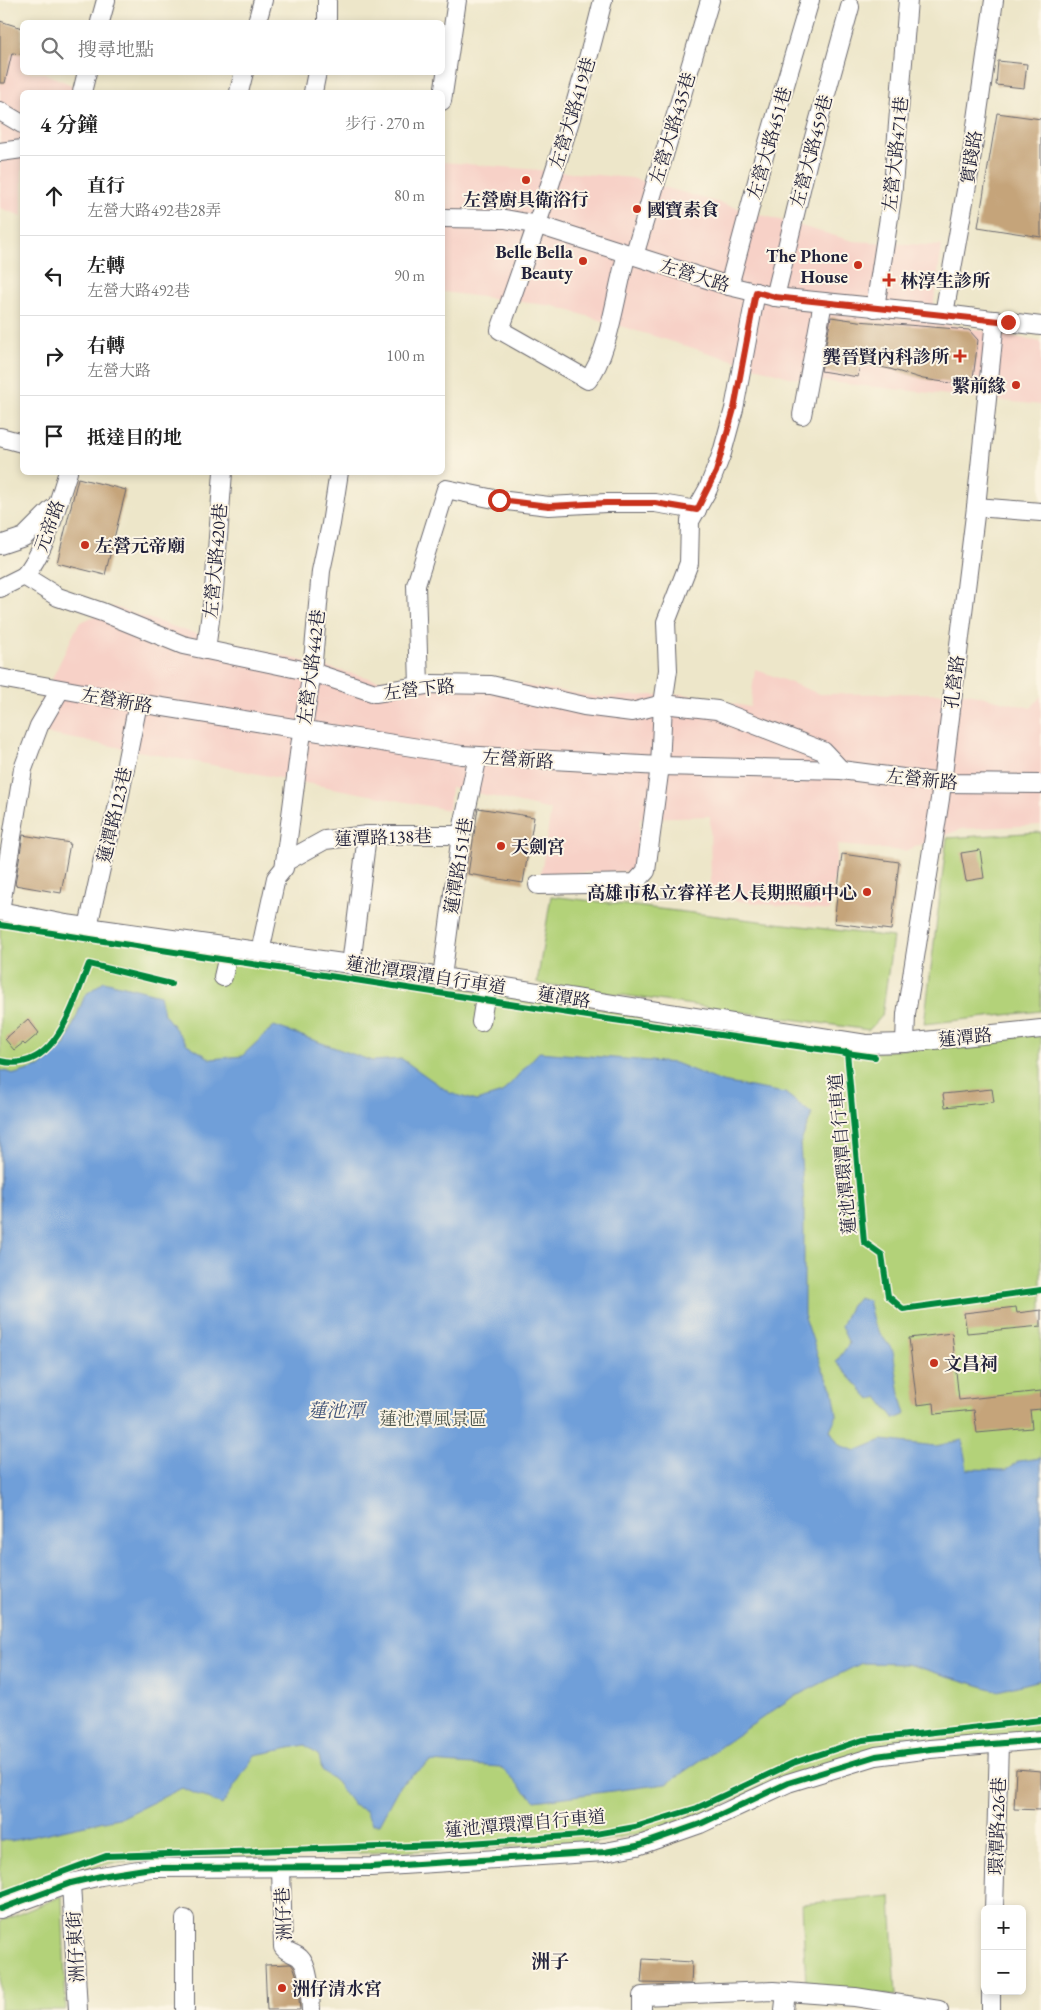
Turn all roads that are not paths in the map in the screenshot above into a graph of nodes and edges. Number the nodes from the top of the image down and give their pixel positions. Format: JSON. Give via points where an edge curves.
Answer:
{"nodes":[{"id":1,"x":106,"y":0,"type":"edge"},
{"id":2,"x":327,"y":0,"type":"edge"},
{"id":3,"x":456,"y":0,"type":"edge"},
{"id":4,"x":603,"y":0,"type":"edge"},
{"id":5,"x":710,"y":0,"type":"edge"},
{"id":6,"x":810,"y":0,"type":"edge"},
{"id":7,"x":908,"y":0,"type":"edge"},
{"id":8,"x":994,"y":0,"type":"edge"},
{"id":9,"x":259,"y":1,"type":"edge"},
{"id":10,"x":850,"y":7,"type":"dead end"},
{"id":11,"x":101,"y":20,"type":"edge"},
{"id":12,"x":257,"y":20,"type":"edge"},
{"id":13,"x":327,"y":20,"type":"edge"},
{"id":14,"x":86,"y":75,"type":"edge"},
{"id":15,"x":243,"y":75,"type":"edge"},
{"id":16,"x":317,"y":75,"type":"edge"},
{"id":17,"x":82,"y":90,"type":"edge"},
{"id":18,"x":240,"y":90,"type":"edge"},
{"id":19,"x":314,"y":90,"type":"edge"},
{"id":20,"x":444,"y":90,"type":"edge"},
{"id":21,"x":0,"y":111,"type":"edge"},
{"id":22,"x":20,"y":123,"type":"edge"},
{"id":23,"x":20,"y":149,"type":"edge"},
{"id":24,"x":0,"y":152,"type":"edge"},
{"id":25,"x":445,"y":218,"type":"edge"},
{"id":26,"x":538,"y":225,"type":"junction"},
{"id":27,"x":631,"y":255,"type":"junction"},
{"id":28,"x":729,"y":286,"type":"junction"},
{"id":29,"x":756,"y":292,"type":"junction"},
{"id":30,"x":775,"y":297,"type":"junction"},
{"id":31,"x":823,"y":302,"type":"junction"},
{"id":32,"x":875,"y":308,"type":"junction"},
{"id":33,"x":944,"y":314,"type":"junction"},
{"id":34,"x":995,"y":320,"type":"junction"},
{"id":35,"x":1041,"y":326,"type":"edge"},
{"id":36,"x":500,"y":330,"type":"joint"},
{"id":37,"x":802,"y":415,"type":"dead end"},
{"id":38,"x":0,"y":437,"type":"edge"},
{"id":39,"x":20,"y":442,"type":"edge"},
{"id":40,"x":67,"y":475,"type":"edge"},
{"id":41,"x":223,"y":475,"type":"edge"},
{"id":42,"x":339,"y":475,"type":"edge"},
{"id":43,"x":56,"y":505,"type":"junction"},
{"id":44,"x":976,"y":507,"type":"junction"},
{"id":45,"x":697,"y":510,"type":"junction"},
{"id":46,"x":1041,"y":512,"type":"edge"},
{"id":47,"x":0,"y":545,"type":"edge"},
{"id":48,"x":24,"y":576,"type":"junction"},
{"id":49,"x":0,"y":588,"type":"edge"},
{"id":50,"x":206,"y":650,"type":"junction"},
{"id":51,"x":312,"y":672,"type":"junction"},
{"id":52,"x":0,"y":678,"type":"edge"},
{"id":53,"x":419,"y":686,"type":"junction"},
{"id":54,"x":60,"y":690,"type":"junction"},
{"id":55,"x":138,"y":703,"type":"junction"},
{"id":56,"x":663,"y":704,"type":"junction"},
{"id":57,"x":304,"y":730,"type":"junction"},
{"id":58,"x":478,"y":756,"type":"junction"},
{"id":59,"x":660,"y":766,"type":"junction"},
{"id":60,"x":841,"y":770,"type":"junction"},
{"id":61,"x":942,"y":782,"type":"junction"},
{"id":62,"x":1041,"y":784,"type":"edge"},
{"id":63,"x":461,"y":835,"type":"junction"},
{"id":64,"x":367,"y":836,"type":"junction"},
{"id":65,"x":285,"y":862,"type":"junction"},
{"id":66,"x":538,"y":884,"type":"dead end"},
{"id":67,"x":0,"y":911,"type":"edge"},
{"id":68,"x":88,"y":927,"type":"junction"},
{"id":69,"x":230,"y":947,"type":"junction"},
{"id":70,"x":260,"y":952,"type":"junction"},
{"id":71,"x":352,"y":965,"type":"junction"},
{"id":72,"x":223,"y":977,"type":"dead end"},
{"id":73,"x":442,"y":977,"type":"junction"},
{"id":74,"x":487,"y":985,"type":"junction"},
{"id":75,"x":481,"y":1022,"type":"dead end"},
{"id":76,"x":1041,"y":1029,"type":"edge"},
{"id":77,"x":905,"y":1043,"type":"junction"},
{"id":78,"x":1041,"y":1740,"type":"edge"},
{"id":79,"x":999,"y":1744,"type":"junction"},
{"id":80,"x":281,"y":1867,"type":"junction"},
{"id":81,"x":71,"y":1883,"type":"junction"},
{"id":82,"x":994,"y":1905,"type":"edge"},
{"id":83,"x":0,"y":1909,"type":"edge"},
{"id":84,"x":185,"y":1919,"type":"dead end"},
{"id":85,"x":786,"y":1992,"type":"junction"},
{"id":86,"x":991,"y":1995,"type":"edge"},
{"id":87,"x":78,"y":2010,"type":"edge"},
{"id":88,"x":185,"y":2010,"type":"edge"},
{"id":89,"x":311,"y":2010,"type":"edge"},
{"id":90,"x":642,"y":2010,"type":"edge"},
{"id":91,"x":784,"y":2010,"type":"edge"},
{"id":92,"x":939,"y":2010,"type":"edge"},
{"id":93,"x":991,"y":2010,"type":"edge"}],
"edges":[{"from":1,"to":11,"type":"street"},
{"from":2,"to":13,"type":"street"},
{"from":3,"to":20,"type":"street"},
{"from":4,"to":26,"type":"street","name":"左營大路419巷","via":[[588,61]]},
{"from":5,"to":27,"type":"street","name":"左營大路435巷"},
{"from":6,"to":28,"type":"street","name":"左營大路451巷"},
{"from":7,"to":32,"type":"street","name":"左營大路471巷","via":[[892,198]]},
{"from":8,"to":33,"type":"street","name":"實踐路","via":[[970,168]]},
{"from":9,"to":12,"type":"street"},
{"from":10,"to":30,"type":"street","name":"左營大路459巷"},
{"from":14,"to":17,"type":"street"},
{"from":15,"to":18,"type":"street"},
{"from":16,"to":19,"type":"street"},
{"from":21,"to":22,"type":"street"},
{"from":23,"to":24,"type":"street"},
{"from":25,"to":26,"type":"street","name":"左營大路","via":[[505,219]]},
{"from":26,"to":27,"type":"street","name":"左營大路"},
{"from":26,"to":36,"type":"street","name":"左營大路419巷"},
{"from":27,"to":28,"type":"street","name":"左營大路"},
{"from":27,"to":36,"type":"street","name":"左營大路435巷","via":[[621,273],[595,372],[588,380]]},
{"from":28,"to":29,"type":"street","name":"左營大路"},
{"from":29,"to":30,"type":"street","name":"左營大路"},
{"from":29,"to":45,"type":"street","via":[[732,418],[716,472]]},
{"from":30,"to":31,"type":"street","name":"左營大路"},
{"from":31,"to":32,"type":"street","name":"左營大路"},
{"from":31,"to":37,"type":"street"},
{"from":32,"to":33,"type":"street","name":"左營大路"},
{"from":33,"to":34,"type":"street","name":"左營大路"},
{"from":34,"to":35,"type":"street","name":"左營大路"},
{"from":34,"to":44,"type":"street","name":"孔營路"},
{"from":38,"to":39,"type":"street"},
{"from":40,"to":43,"type":"street","name":"元帝路"},
{"from":41,"to":50,"type":"street","name":"左營大路420巷"},
{"from":42,"to":51,"type":"street","name":"左營大路442巷","via":[[321,571]]},
{"from":43,"to":47,"type":"street","via":[[24,537]]},
{"from":43,"to":48,"type":"street","name":"元帝路","via":[[41,549],[32,568]]},
{"from":44,"to":46,"type":"street"},
{"from":44,"to":61,"type":"street","name":"孔營路"},
{"from":45,"to":53,"type":"street","via":[[655,503],[549,506],[446,489],[416,585]]},
{"from":45,"to":56,"type":"street","via":[[690,521],[689,563],[666,622],[668,670]]},
{"from":48,"to":49,"type":"street"},
{"from":48,"to":50,"type":"street","name":"左營下路","via":[[58,597],[183,645]]},
{"from":50,"to":51,"type":"street","name":"左營下路"},
{"from":51,"to":53,"type":"street","name":"左營下路","via":[[375,693]]},
{"from":51,"to":57,"type":"street","name":"左營大路442巷"},
{"from":52,"to":54,"type":"street","name":"左營新路"},
{"from":53,"to":56,"type":"street","name":"左營下路","via":[[491,685],[584,706],[632,712]]},
{"from":54,"to":55,"type":"street","name":"左營新路"},
{"from":54,"to":67,"type":"street","via":[[39,726],[23,769]]},
{"from":55,"to":57,"type":"street","name":"左營新路"},
{"from":55,"to":68,"type":"street","name":"蓮潭路123巷","via":[[116,814]]},
{"from":56,"to":59,"type":"street"},
{"from":56,"to":60,"type":"street","name":"左營下路","via":[[717,710],[823,751]]},
{"from":57,"to":58,"type":"street","name":"左營新路"},
{"from":57,"to":65,"type":"street","name":"左營大路442巷"},
{"from":58,"to":59,"type":"street","name":"左營新路"},
{"from":58,"to":63,"type":"street","name":"蓮潭路151巷"},
{"from":59,"to":60,"type":"street","name":"左營新路"},
{"from":59,"to":66,"type":"street","via":[[646,871],[635,883]]},
{"from":60,"to":61,"type":"street","name":"左營新路"},
{"from":61,"to":62,"type":"street","name":"左營新路"},
{"from":61,"to":77,"type":"street","name":"孔營路","via":[[906,1014]]},
{"from":63,"to":64,"type":"street","name":"蓮潭路138巷"},
{"from":63,"to":73,"type":"street","name":"蓮潭路151巷"},
{"from":64,"to":65,"type":"street","name":"蓮潭路138巷","via":[[325,840]]},
{"from":64,"to":71,"type":"street"},
{"from":65,"to":70,"type":"street","via":[[276,878]]},
{"from":67,"to":68,"type":"street","name":"蓮潭路"},
{"from":68,"to":69,"type":"street","name":"蓮潭路"},
{"from":69,"to":70,"type":"street","name":"蓮潭路"},
{"from":69,"to":72,"type":"street"},
{"from":70,"to":71,"type":"street","name":"蓮潭路"},
{"from":71,"to":73,"type":"street","name":"蓮潭路"},
{"from":73,"to":74,"type":"street","name":"蓮潭路"},
{"from":74,"to":75,"type":"street"},
{"from":74,"to":77,"type":"street","name":"蓮潭路","via":[[866,1044]]},
{"from":76,"to":77,"type":"street","name":"蓮潭路"},
{"from":78,"to":79,"type":"street"},
{"from":79,"to":80,"type":"street","via":[[876,1756],[788,1783],[700,1824],[637,1846],[605,1852],[371,1867]]},
{"from":79,"to":82,"type":"street","name":"環潭路426巷"},
{"from":80,"to":81,"type":"street","via":[[151,1868]]},
{"from":80,"to":89,"type":"street","name":"洲仔巷","via":[[283,1947],[305,1964]]},
{"from":81,"to":83,"type":"street"},
{"from":81,"to":87,"type":"street","name":"洲仔東街"},
{"from":84,"to":88,"type":"street"},
{"from":85,"to":90,"type":"street","via":[[642,1996]]},
{"from":85,"to":91,"type":"street"},
{"from":85,"to":92,"type":"street","via":[[855,1997]]},
{"from":86,"to":93,"type":"street"}]}
